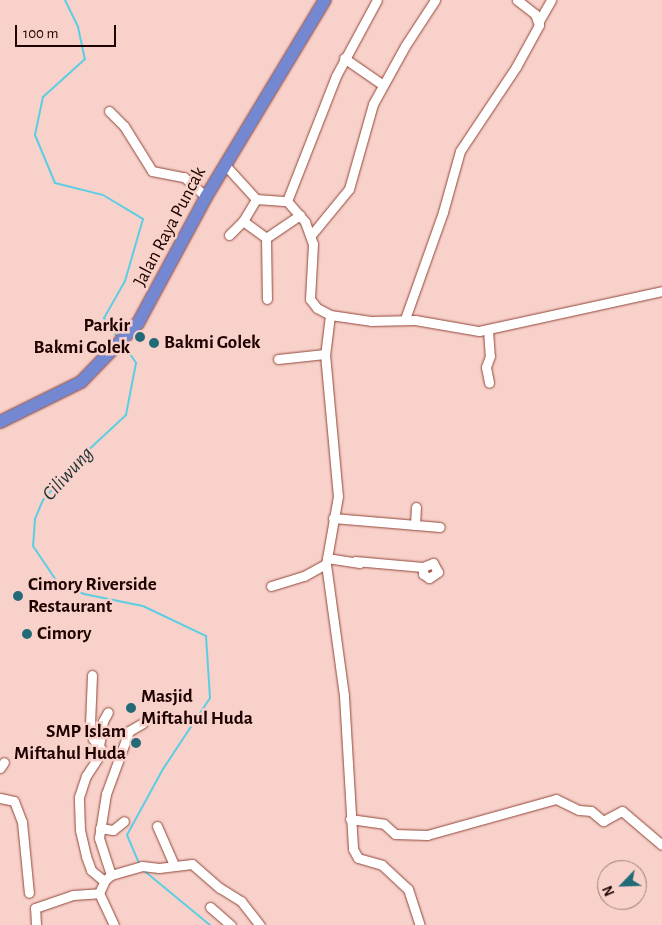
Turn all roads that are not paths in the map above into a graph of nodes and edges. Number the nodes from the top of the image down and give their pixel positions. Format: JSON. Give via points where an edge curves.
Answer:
{"nodes":[{"id":1,"x":325,"y":0,"type":"edge"},
{"id":2,"x":377,"y":0,"type":"edge"},
{"id":3,"x":435,"y":0,"type":"edge"},
{"id":4,"x":517,"y":0,"type":"edge"},
{"id":5,"x":551,"y":0,"type":"edge"},
{"id":6,"x":539,"y":21,"type":"junction"},
{"id":7,"x":344,"y":58,"type":"junction"},
{"id":8,"x":383,"y":85,"type":"junction"},
{"id":9,"x":109,"y":111,"type":"dead end"},
{"id":10,"x":225,"y":164,"type":"junction"},
{"id":11,"x":206,"y":197,"type":"junction"},
{"id":12,"x":256,"y":199,"type":"junction"},
{"id":13,"x":287,"y":201,"type":"junction"},
{"id":14,"x":300,"y":215,"type":"junction"},
{"id":15,"x":243,"y":221,"type":"junction"},
{"id":16,"x":312,"y":234,"type":"junction"},
{"id":17,"x":229,"y":235,"type":"dead end"},
{"id":18,"x":266,"y":238,"type":"junction"},
{"id":19,"x":662,"y":291,"type":"edge"},
{"id":20,"x":267,"y":299,"type":"dead end"},
{"id":21,"x":330,"y":315,"type":"junction"},
{"id":22,"x":405,"y":319,"type":"junction"},
{"id":23,"x":488,"y":330,"type":"junction"},
{"id":24,"x":325,"y":354,"type":"junction"},
{"id":25,"x":278,"y":359,"type":"dead end"},
{"id":26,"x":489,"y":383,"type":"dead end"},
{"id":27,"x":0,"y":422,"type":"edge"},
{"id":28,"x":416,"y":507,"type":"dead end"},
{"id":29,"x":333,"y":518,"type":"junction"},
{"id":30,"x":415,"y":525,"type":"junction"},
{"id":31,"x":440,"y":527,"type":"dead end"},
{"id":32,"x":326,"y":561,"type":"junction"},
{"id":33,"x":423,"y":568,"type":"dead end"},
{"id":34,"x":271,"y":586,"type":"dead end"},
{"id":35,"x":92,"y":676,"type":"dead end"},
{"id":36,"x":108,"y":712,"type":"dead end"},
{"id":37,"x":143,"y":723,"type":"dead end"},
{"id":38,"x":101,"y":749,"type":"junction"},
{"id":39,"x":0,"y":798,"type":"edge"},
{"id":40,"x":350,"y":819,"type":"junction"},
{"id":41,"x":124,"y":821,"type":"dead end"},
{"id":42,"x":157,"y":826,"type":"dead end"},
{"id":43,"x":100,"y":828,"type":"junction"},
{"id":44,"x":662,"y":845,"type":"edge"},
{"id":45,"x":174,"y":865,"type":"junction"},
{"id":46,"x":108,"y":878,"type":"junction"},
{"id":47,"x":29,"y":893,"type":"dead end"},
{"id":48,"x":99,"y":893,"type":"junction"},
{"id":49,"x":210,"y":907,"type":"dead end"},
{"id":50,"x":36,"y":925,"type":"edge"},
{"id":51,"x":114,"y":925,"type":"edge"},
{"id":52,"x":231,"y":925,"type":"edge"},
{"id":53,"x":260,"y":925,"type":"edge"},
{"id":54,"x":420,"y":925,"type":"edge"}],
"edges":[{"from":1,"to":10,"type":"highway","name":"Jalan Raya Puncak"},
{"from":2,"to":7,"type":"street"},
{"from":3,"to":8,"type":"street"},
{"from":4,"to":6,"type":"street"},
{"from":5,"to":6,"type":"street"},
{"from":6,"to":22,"type":"street","via":[[516,66],[460,151]]},
{"from":7,"to":8,"type":"street"},
{"from":7,"to":13,"type":"street"},
{"from":8,"to":16,"type":"street","via":[[367,121],[349,188]]},
{"from":9,"to":11,"type":"street","via":[[124,126],[152,171],[184,177]]},
{"from":10,"to":11,"type":"highway","name":"Jalan Raya Puncak"},
{"from":10,"to":12,"type":"street"},
{"from":11,"to":27,"type":"highway","name":"Jalan Raya Puncak","via":[[149,306],[128,336],[78,384]]},
{"from":12,"to":13,"type":"street"},
{"from":12,"to":15,"type":"street"},
{"from":13,"to":14,"type":"street"},
{"from":14,"to":16,"type":"street"},
{"from":14,"to":18,"type":"street"},
{"from":15,"to":17,"type":"street"},
{"from":15,"to":18,"type":"street"},
{"from":16,"to":21,"type":"street","via":[[310,298],[317,308]]},
{"from":18,"to":20,"type":"street"},
{"from":19,"to":23,"type":"street"},
{"from":21,"to":22,"type":"street","via":[[370,321]]},
{"from":21,"to":24,"type":"street"},
{"from":22,"to":23,"type":"street","via":[[466,330]]},
{"from":23,"to":26,"type":"street","via":[[490,356],[486,367]]},
{"from":24,"to":25,"type":"street"},
{"from":24,"to":29,"type":"street","via":[[338,496]]},
{"from":28,"to":30,"type":"street"},
{"from":29,"to":30,"type":"street"},
{"from":29,"to":32,"type":"street"},
{"from":30,"to":31,"type":"street"},
{"from":32,"to":33,"type":"street"},
{"from":32,"to":34,"type":"street","via":[[304,576]]},
{"from":32,"to":40,"type":"street","via":[[344,696]]},
{"from":35,"to":38,"type":"street","via":[[90,724],[93,739]]},
{"from":36,"to":38,"type":"street","via":[[103,721]]},
{"from":37,"to":43,"type":"street","via":[[129,731],[106,794]]},
{"from":38,"to":46,"type":"street","via":[[79,796],[80,830],[91,870]]},
{"from":39,"to":47,"type":"street","via":[[14,801],[22,822]]},
{"from":40,"to":44,"type":"street","via":[[384,824],[395,834],[427,835],[556,799],[580,810],[591,811],[603,821],[622,811]]},
{"from":40,"to":54,"type":"street","via":[[355,855],[382,865],[408,889]]},
{"from":41,"to":43,"type":"street","via":[[113,830]]},
{"from":42,"to":45,"type":"street"},
{"from":43,"to":46,"type":"street","via":[[100,846]]},
{"from":45,"to":46,"type":"street","via":[[159,868],[142,866]]},
{"from":45,"to":53,"type":"street","via":[[192,864],[199,868],[247,907]]},
{"from":46,"to":48,"type":"street"},
{"from":48,"to":50,"type":"street","via":[[73,895],[35,908]]},
{"from":48,"to":51,"type":"street"},
{"from":49,"to":52,"type":"street"}]}
